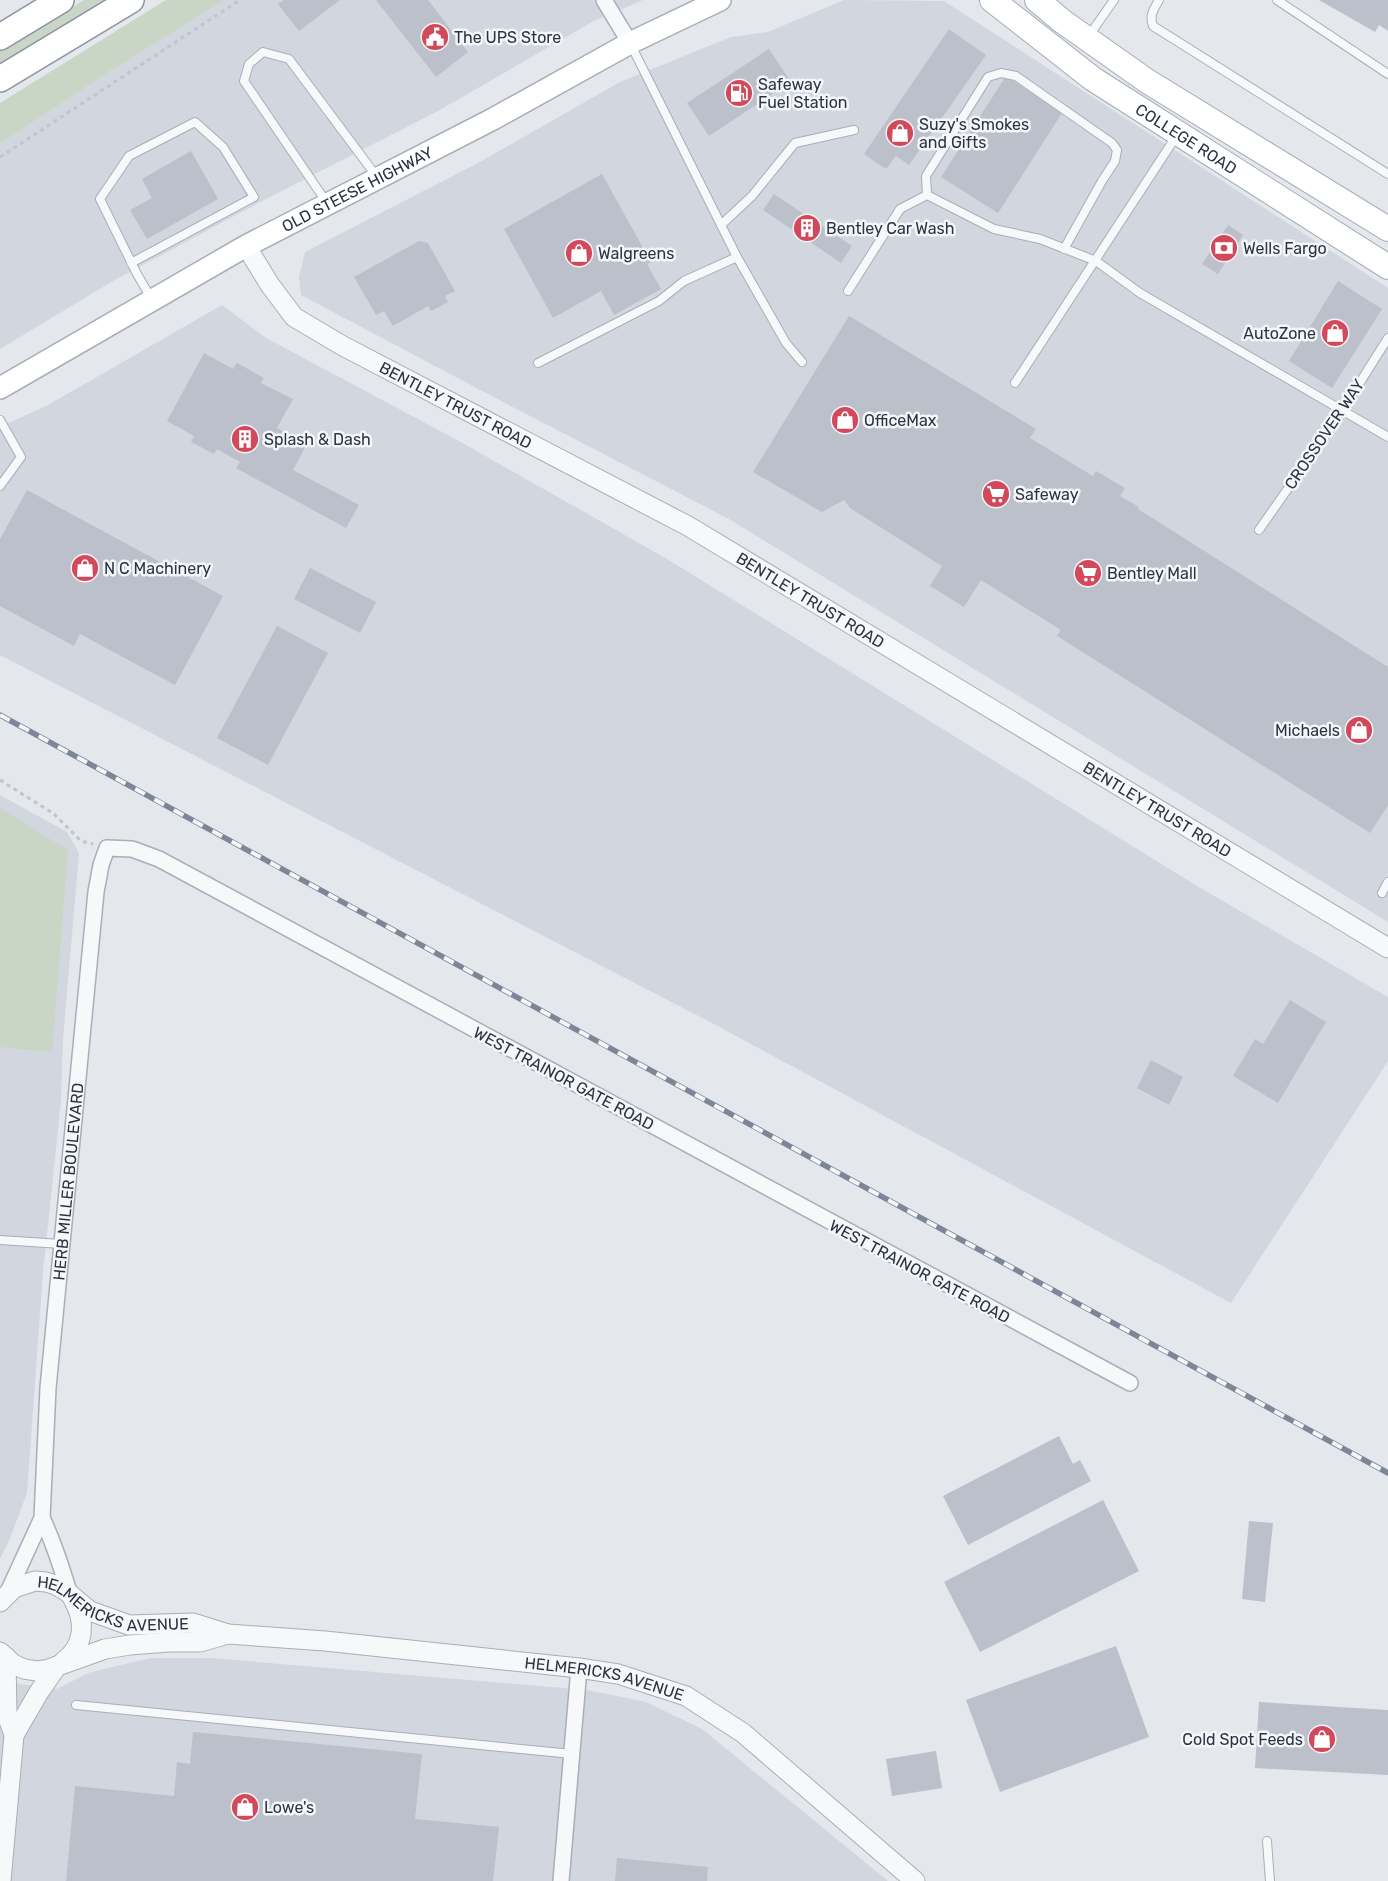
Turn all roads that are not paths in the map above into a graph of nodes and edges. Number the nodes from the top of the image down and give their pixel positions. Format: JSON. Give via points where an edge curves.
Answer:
{"nodes":[{"id":1,"x":60,"y":0,"type":"edge"},
{"id":2,"x":131,"y":0,"type":"edge"},
{"id":3,"x":604,"y":0,"type":"edge"},
{"id":4,"x":992,"y":0,"type":"edge"},
{"id":5,"x":1037,"y":0,"type":"edge"},
{"id":6,"x":1046,"y":0,"type":"edge"},
{"id":7,"x":1114,"y":0,"type":"edge"},
{"id":8,"x":1159,"y":0,"type":"edge"},
{"id":9,"x":1277,"y":0,"type":"edge"},
{"id":10,"x":717,"y":1,"type":"edge"},
{"id":11,"x":1062,"y":21,"type":"junction"},
{"id":12,"x":0,"y":37,"type":"edge"},
{"id":13,"x":1087,"y":38,"type":"junction"},
{"id":14,"x":630,"y":44,"type":"junction"},
{"id":15,"x":1388,"y":74,"type":"edge"},
{"id":16,"x":0,"y":80,"type":"edge"},
{"id":17,"x":854,"y":130,"type":"dead end"},
{"id":18,"x":1178,"y":134,"type":"junction"},
{"id":19,"x":1388,"y":174,"type":"edge"},
{"id":20,"x":378,"y":179,"type":"junction"},
{"id":21,"x":927,"y":195,"type":"junction"},
{"id":22,"x":328,"y":204,"type":"junction"},
{"id":23,"x":721,"y":225,"type":"junction"},
{"id":24,"x":1388,"y":229,"type":"edge"},
{"id":25,"x":246,"y":246,"type":"junction"},
{"id":26,"x":1064,"y":249,"type":"junction"},
{"id":27,"x":737,"y":257,"type":"junction"},
{"id":28,"x":1096,"y":261,"type":"junction"},
{"id":29,"x":131,"y":263,"type":"junction"},
{"id":30,"x":1388,"y":267,"type":"edge"},
{"id":31,"x":848,"y":291,"type":"dead end"},
{"id":32,"x":152,"y":300,"type":"junction"},
{"id":33,"x":1388,"y":338,"type":"edge"},
{"id":34,"x":802,"y":362,"type":"dead end"},
{"id":35,"x":538,"y":363,"type":"dead end"},
{"id":36,"x":1015,"y":383,"type":"dead end"},
{"id":37,"x":0,"y":388,"type":"edge"},
{"id":38,"x":1342,"y":411,"type":"junction"},
{"id":39,"x":0,"y":420,"type":"edge"},
{"id":40,"x":1388,"y":437,"type":"edge"},
{"id":41,"x":0,"y":486,"type":"edge"},
{"id":42,"x":1259,"y":530,"type":"dead end"},
{"id":43,"x":107,"y":848,"type":"joint"},
{"id":44,"x":1388,"y":882,"type":"edge"},
{"id":45,"x":1382,"y":893,"type":"dead end"},
{"id":46,"x":1388,"y":948,"type":"edge"},
{"id":47,"x":0,"y":1240,"type":"edge"},
{"id":48,"x":61,"y":1244,"type":"junction"},
{"id":49,"x":1130,"y":1383,"type":"dead end"},
{"id":50,"x":42,"y":1518,"type":"junction"},
{"id":51,"x":4,"y":1596,"type":"edge"},
{"id":52,"x":72,"y":1597,"type":"junction"},
{"id":53,"x":228,"y":1634,"type":"junction"},
{"id":54,"x":2,"y":1654,"type":"edge"},
{"id":55,"x":59,"y":1665,"type":"junction"},
{"id":56,"x":580,"y":1668,"type":"junction"},
{"id":57,"x":76,"y":1705,"type":"dead end"},
{"id":58,"x":14,"y":1735,"type":"junction"},
{"id":59,"x":572,"y":1754,"type":"junction"},
{"id":60,"x":5,"y":1796,"type":"edge"},
{"id":61,"x":1267,"y":1842,"type":"dead end"},
{"id":62,"x":1,"y":1881,"type":"edge"},
{"id":63,"x":561,"y":1881,"type":"edge"},
{"id":64,"x":915,"y":1881,"type":"edge"},
{"id":65,"x":1270,"y":1881,"type":"edge"}],
"edges":[{"from":1,"to":12,"type":"highway"},
{"from":2,"to":16,"type":"highway"},
{"from":3,"to":14,"type":"street"},
{"from":4,"to":18,"type":"main road","name":"COLLEGE ROAD","via":[[1093,79]]},
{"from":5,"to":11,"type":"main road","name":"COLLEGE ROAD"},
{"from":6,"to":11,"type":"main road"},
{"from":7,"to":13,"type":"lane"},
{"from":8,"to":19,"type":"lane","via":[[1151,13],[1153,26]]},
{"from":9,"to":15,"type":"lane"},
{"from":10,"to":14,"type":"main road","name":"OLD STEESE HIGHWAY"},
{"from":11,"to":13,"type":"main road","name":"COLLEGE ROAD"},
{"from":13,"to":24,"type":"main road","name":"COLLEGE ROAD","via":[[1147,81]]},
{"from":14,"to":20,"type":"main road","name":"OLD STEESE HIGHWAY"},
{"from":14,"to":23,"type":"lane"},
{"from":17,"to":23,"type":"lane","via":[[795,143],[752,196]]},
{"from":18,"to":28,"type":"lane"},
{"from":18,"to":30,"type":"main road","name":"COLLEGE ROAD"},
{"from":20,"to":22,"type":"main road","name":"OLD STEESE HIGHWAY"},
{"from":20,"to":22,"type":"lane","via":[[289,59],[263,52],[249,64],[244,81]]},
{"from":21,"to":26,"type":"lane","via":[[994,229],[1040,239]]},
{"from":21,"to":26,"type":"lane","via":[[926,176],[988,77],[1001,73],[1016,76],[1112,142],[1117,150],[1115,161]]},
{"from":21,"to":31,"type":"lane","via":[[900,209]]},
{"from":22,"to":25,"type":"main road","name":"OLD STEESE HIGHWAY"},
{"from":23,"to":27,"type":"lane"},
{"from":25,"to":32,"type":"main road","name":"OLD STEESE HIGHWAY"},
{"from":25,"to":46,"type":"street","name":"BENTLEY TRUST ROAD","via":[[270,286],[294,317],[688,526]]},
{"from":26,"to":28,"type":"lane"},
{"from":27,"to":34,"type":"lane","via":[[786,343]]},
{"from":27,"to":35,"type":"lane","via":[[684,281],[659,301]]},
{"from":28,"to":36,"type":"lane"},
{"from":28,"to":38,"type":"lane","via":[[1140,293]]},
{"from":29,"to":29,"type":"lane","via":[[100,199],[129,156],[195,122],[223,148],[254,197]]},
{"from":29,"to":32,"type":"lane"},
{"from":32,"to":37,"type":"main road","name":"OLD STEESE HIGHWAY"},
{"from":33,"to":38,"type":"lane","name":"CROSSOVER WAY"},
{"from":38,"to":40,"type":"lane"},
{"from":38,"to":42,"type":"lane","name":"CROSSOVER WAY"},
{"from":39,"to":41,"type":"lane","via":[[21,457]]},
{"from":43,"to":48,"type":"street","name":"HERB MILLER BOULEVARD","via":[[96,892]]},
{"from":43,"to":49,"type":"street","name":"WEST TRAINOR GATE ROAD","via":[[132,849],[159,859]]},
{"from":44,"to":45,"type":"lane"},
{"from":47,"to":48,"type":"lane"},
{"from":48,"to":50,"type":"street","name":"HERB MILLER BOULEVARD","via":[[48,1388]]},
{"from":50,"to":51,"type":"street","name":"HERB MILLER BOULEVARD"},
{"from":50,"to":52,"type":"street","name":"HERB MILLER BOULEVARD"},
{"from":51,"to":52,"type":"street","name":"HELMERICKS AVENUE","via":[[24,1583],[35,1581],[56,1585]]},
{"from":52,"to":53,"type":"street","name":"HELMERICKS AVENUE","via":[[90,1611],[129,1625],[193,1623]]},
{"from":52,"to":55,"type":"street","name":"HERB MILLER BOULEVARD","via":[[79,1608],[82,1629],[76,1650]]},
{"from":53,"to":55,"type":"street","name":"HELMERICKS AVENUE","via":[[200,1642],[105,1649]]},
{"from":53,"to":56,"type":"street","name":"HELMERICKS AVENUE"},
{"from":54,"to":55,"type":"street","name":"HELMERICKS AVENUE","via":[[13,1664],[30,1670],[49,1670]]},
{"from":54,"to":58,"type":"street","name":"HERB MILLER BOULEVARD","via":[[7,1715]]},
{"from":55,"to":58,"type":"street","name":"HERB MILLER BOULEVARD","via":[[38,1692]]},
{"from":56,"to":59,"type":"street"},
{"from":56,"to":64,"type":"street","name":"HELMERICKS AVENUE","via":[[618,1674],[686,1696],[743,1733]]},
{"from":57,"to":59,"type":"lane"},
{"from":58,"to":60,"type":"street","name":"HERB MILLER BOULEVARD"},
{"from":59,"to":63,"type":"street"},
{"from":60,"to":62,"type":"street","name":"HERB MILLER BOULEVARD"},
{"from":61,"to":65,"type":"lane"}]}
